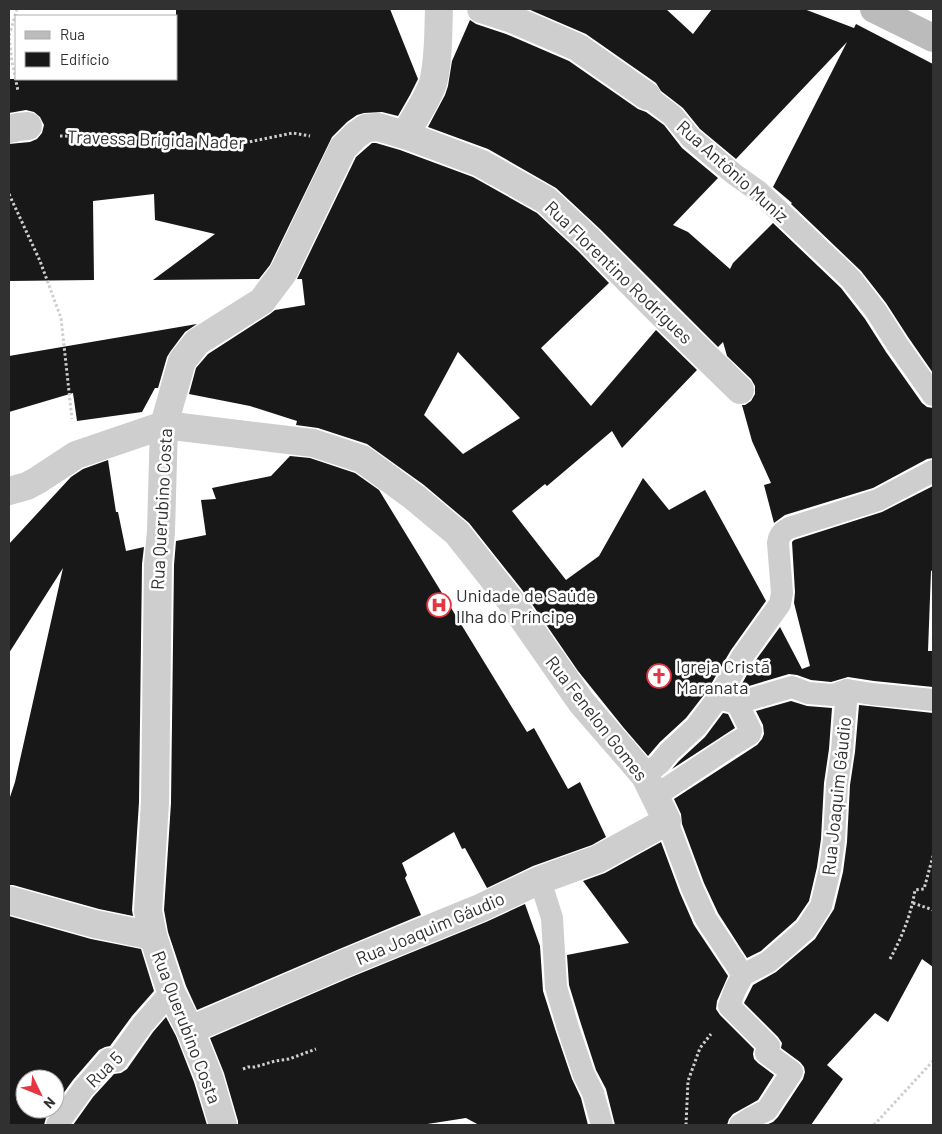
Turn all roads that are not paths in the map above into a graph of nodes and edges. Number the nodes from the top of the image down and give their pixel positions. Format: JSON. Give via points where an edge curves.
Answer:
{"nodes":[{"id":1,"x":439,"y":9,"type":"edge"},
{"id":2,"x":481,"y":9,"type":"edge"},
{"id":3,"x":874,"y":9,"type":"edge"},
{"id":4,"x":933,"y":38,"type":"edge"},
{"id":5,"x":647,"y":96,"type":"joint"},
{"id":6,"x":405,"y":135,"type":"junction"},
{"id":7,"x":740,"y":390,"type":"dead end"},
{"id":8,"x":933,"y":396,"type":"edge"},
{"id":9,"x":164,"y":425,"type":"junction"},
{"id":10,"x":933,"y":471,"type":"edge"},
{"id":11,"x":9,"y":490,"type":"edge"},
{"id":12,"x":847,"y":690,"type":"junction"},
{"id":13,"x":727,"y":700,"type":"junction"},
{"id":14,"x":933,"y":700,"type":"edge"},
{"id":15,"x":650,"y":786,"type":"junction"},
{"id":16,"x":667,"y":821,"type":"junction"},
{"id":17,"x":540,"y":880,"type":"junction"},
{"id":18,"x":9,"y":900,"type":"edge"},
{"id":19,"x":153,"y":936,"type":"junction"},
{"id":20,"x":743,"y":975,"type":"junction"},
{"id":21,"x":171,"y":992,"type":"junction"},
{"id":22,"x":190,"y":1030,"type":"junction"},
{"id":23,"x":57,"y":1125,"type":"edge"},
{"id":24,"x":222,"y":1125,"type":"edge"},
{"id":25,"x":602,"y":1125,"type":"edge"},
{"id":26,"x":740,"y":1125,"type":"edge"}],
"edges":[{"from":1,"to":6,"type":"street","via":[[438,60],[432,85]]},
{"from":2,"to":5,"type":"street","name":"Rua Antônio Muniz","via":[[577,47]]},
{"from":3,"to":4,"type":"main road"},
{"from":5,"to":8,"type":"lane","name":"Rua Antônio Muniz","via":[[673,116],[691,138],[758,191],[851,280],[876,311]]},
{"from":6,"to":7,"type":"street","name":"Rua Florentino Rodrigues","via":[[480,163],[546,200]]},
{"from":6,"to":9,"type":"street","name":"Rua Querubino Costa","via":[[378,127],[366,128],[343,148],[283,273],[262,302],[197,342],[182,361]]},
{"from":9,"to":11,"type":"street","name":"Rua Fenelon Gomes","via":[[76,455],[27,486]]},
{"from":9,"to":15,"type":"street","name":"Rua Fenelon Gomes","via":[[313,443],[362,459],[414,497],[457,532],[510,600],[581,702]]},
{"from":9,"to":19,"type":"street","name":"Rua Querubino Costa","via":[[158,564],[155,803],[148,911]]},
{"from":10,"to":13,"type":"lane","via":[[878,500],[783,532],[778,543],[780,604],[742,656]]},
{"from":12,"to":13,"type":"lane","name":"Rua Joaquim Gáudio","via":[[834,695],[808,693],[792,687]]},
{"from":12,"to":14,"type":"lane","name":"Rua Joaquim Gáudio"},
{"from":12,"to":20,"type":"lane","name":"Rua Joaquim Gáudio","via":[[834,840],[821,906],[806,929],[788,945],[768,962]]},
{"from":13,"to":15,"type":"lane","via":[[669,752]]},
{"from":13,"to":15,"type":"lane","via":[[751,731],[750,734]]},
{"from":15,"to":16,"type":"street","name":"Rua Fenelon Gomes"},
{"from":16,"to":17,"type":"street","name":"Rua Joaquim Gáudio","via":[[598,859]]},
{"from":16,"to":20,"type":"lane","via":[[706,919]]},
{"from":17,"to":22,"type":"street","name":"Rua Joaquim Gáudio"},
{"from":17,"to":25,"type":"lane","via":[[552,918],[556,987]]},
{"from":18,"to":19,"type":"street"},
{"from":19,"to":21,"type":"street","name":"Rua Querubino Costa"},
{"from":20,"to":26,"type":"lane","via":[[730,1006],[769,1046],[766,1053],[792,1072],[767,1110]]},
{"from":21,"to":22,"type":"street","name":"Rua Querubino Costa"},
{"from":21,"to":23,"type":"lane","name":"Rua 5","via":[[116,1061],[110,1059]]},
{"from":22,"to":24,"type":"street","name":"Rua Querubino Costa","via":[[210,1077]]}]}
